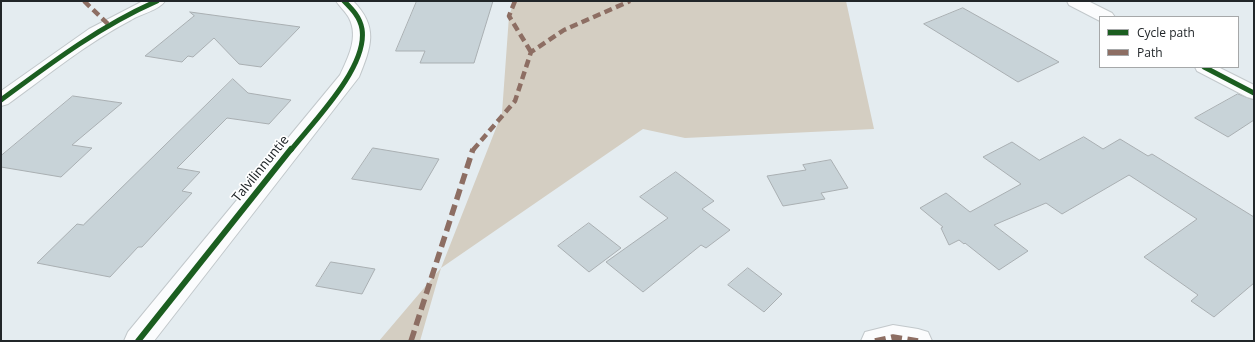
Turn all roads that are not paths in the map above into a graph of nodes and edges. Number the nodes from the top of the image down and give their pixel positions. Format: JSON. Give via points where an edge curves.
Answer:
{"nodes":[{"id":1,"x":157,"y":1,"type":"edge"},
{"id":2,"x":344,"y":1,"type":"edge"},
{"id":3,"x":1075,"y":1,"type":"edge"},
{"id":4,"x":1104,"y":16,"type":"edge"},
{"id":5,"x":1206,"y":68,"type":"edge"},
{"id":6,"x":1254,"y":93,"type":"edge"},
{"id":7,"x":1,"y":100,"type":"edge"},
{"id":8,"x":138,"y":341,"type":"edge"},
{"id":9,"x":876,"y":341,"type":"edge"},
{"id":10,"x":918,"y":341,"type":"edge"}],
"edges":[{"from":1,"to":7,"type":"street","via":[[108,24]]},
{"from":2,"to":8,"type":"street","name":"Talvilinnuntie","via":[[355,11],[360,20],[362,33],[359,52],[349,76]]},
{"from":3,"to":4,"type":"street"},
{"from":5,"to":6,"type":"street"},
{"from":9,"to":10,"type":"street","via":[[893,337]]}]}
